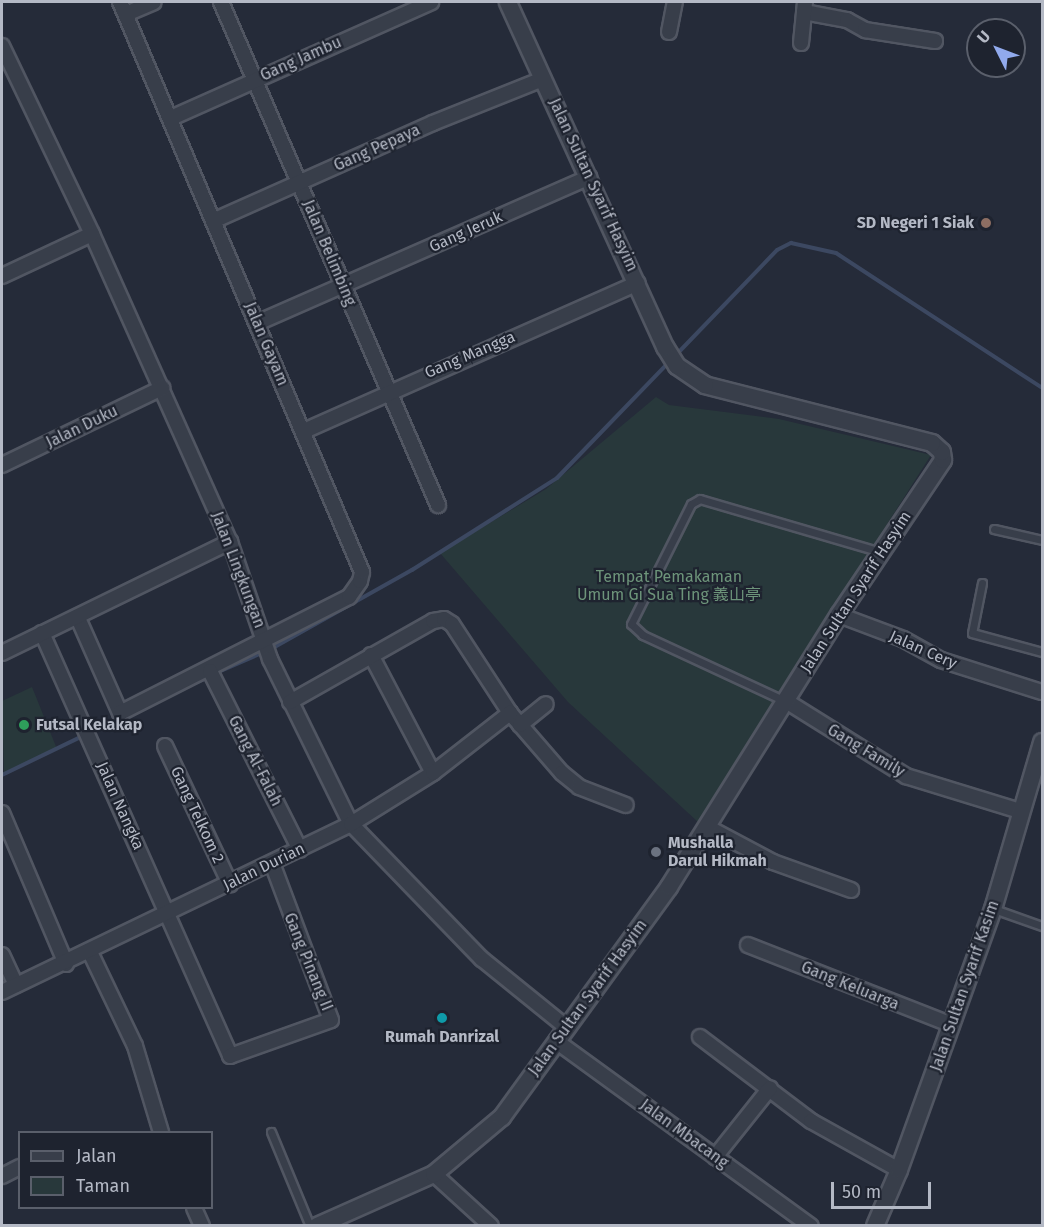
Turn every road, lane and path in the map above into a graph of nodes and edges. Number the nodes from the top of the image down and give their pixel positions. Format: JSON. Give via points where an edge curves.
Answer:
{"nodes":[{"id":1,"x":154,"y":2,"type":"edge"},
{"id":2,"x":221,"y":2,"type":"edge"},
{"id":3,"x":431,"y":2,"type":"edge"},
{"id":4,"x":508,"y":2,"type":"edge"},
{"id":5,"x":675,"y":2,"type":"edge"},
{"id":6,"x":805,"y":7,"type":"edge"},
{"id":7,"x":123,"y":8,"type":"edge"},
{"id":8,"x":669,"y":32,"type":"dead end"},
{"id":9,"x":935,"y":41,"type":"dead end"},
{"id":10,"x":801,"y":43,"type":"dead end"},
{"id":11,"x":2,"y":46,"type":"edge"},
{"id":12,"x":543,"y":79,"type":"junction"},
{"id":13,"x":254,"y":81,"type":"junction"},
{"id":14,"x":171,"y":118,"type":"junction"},
{"id":15,"x":589,"y":177,"type":"junction"},
{"id":16,"x":299,"y":184,"type":"junction"},
{"id":17,"x":213,"y":221,"type":"junction"},
{"id":18,"x":92,"y":234,"type":"junction"},
{"id":19,"x":2,"y":276,"type":"edge"},
{"id":20,"x":638,"y":283,"type":"junction"},
{"id":21,"x":343,"y":286,"type":"junction"},
{"id":22,"x":257,"y":323,"type":"junction"},
{"id":23,"x":162,"y":388,"type":"junction"},
{"id":24,"x":389,"y":390,"type":"junction"},
{"id":25,"x":304,"y":431,"type":"junction"},
{"id":26,"x":2,"y":465,"type":"edge"},
{"id":27,"x":438,"y":505,"type":"dead end"},
{"id":28,"x":994,"y":529,"type":"dead end"},
{"id":29,"x":1042,"y":540,"type":"edge"},
{"id":30,"x":230,"y":542,"type":"junction"},
{"id":31,"x":881,"y":552,"type":"junction"},
{"id":32,"x":982,"y":583,"type":"dead end"},
{"id":33,"x":839,"y":615,"type":"junction"},
{"id":34,"x":78,"y":618,"type":"junction"},
{"id":35,"x":42,"y":633,"type":"junction"},
{"id":36,"x":265,"y":642,"type":"junction"},
{"id":37,"x":1042,"y":652,"type":"edge"},
{"id":38,"x":2,"y":653,"type":"edge"},
{"id":39,"x":371,"y":656,"type":"junction"},
{"id":40,"x":210,"y":671,"type":"junction"},
{"id":41,"x":1042,"y":692,"type":"edge"},
{"id":42,"x":786,"y":701,"type":"junction"},
{"id":43,"x":290,"y":702,"type":"junction"},
{"id":44,"x":546,"y":704,"type":"dead end"},
{"id":45,"x":510,"y":713,"type":"junction"},
{"id":46,"x":520,"y":725,"type":"junction"},
{"id":47,"x":1042,"y":741,"type":"edge"},
{"id":48,"x":165,"y":746,"type":"dead end"},
{"id":49,"x":433,"y":773,"type":"junction"},
{"id":50,"x":626,"y":805,"type":"dead end"},
{"id":51,"x":1020,"y":811,"type":"junction"},
{"id":52,"x":2,"y":813,"type":"edge"},
{"id":53,"x":351,"y":824,"type":"junction"},
{"id":54,"x":707,"y":827,"type":"junction"},
{"id":55,"x":300,"y":850,"type":"junction"},
{"id":56,"x":272,"y":863,"type":"junction"},
{"id":57,"x":230,"y":884,"type":"junction"},
{"id":58,"x":851,"y":890,"type":"dead end"},
{"id":59,"x":993,"y":909,"type":"junction"},
{"id":60,"x":167,"y":913,"type":"junction"},
{"id":61,"x":1042,"y":926,"type":"edge"},
{"id":62,"x":748,"y":945,"type":"dead end"},
{"id":63,"x":182,"y":951,"type":"joint"},
{"id":64,"x":90,"y":952,"type":"junction"},
{"id":65,"x":2,"y":955,"type":"edge"},
{"id":66,"x":66,"y":964,"type":"junction"},
{"id":67,"x":15,"y":986,"type":"junction"},
{"id":68,"x":2,"y":992,"type":"edge"},
{"id":69,"x":952,"y":1025,"type":"junction"},
{"id":70,"x":561,"y":1034,"type":"junction"},
{"id":71,"x":700,"y":1037,"type":"dead end"},
{"id":72,"x":770,"y":1088,"type":"junction"},
{"id":73,"x":161,"y":1131,"type":"edge"},
{"id":74,"x":271,"y":1132,"type":"dead end"},
{"id":75,"x":715,"y":1157,"type":"junction"},
{"id":76,"x":18,"y":1168,"type":"edge"},
{"id":77,"x":899,"y":1170,"type":"junction"},
{"id":78,"x":434,"y":1174,"type":"junction"},
{"id":79,"x":2,"y":1176,"type":"edge"},
{"id":80,"x":194,"y":1209,"type":"edge"},
{"id":81,"x":318,"y":1225,"type":"edge"},
{"id":82,"x":202,"y":1226,"type":"edge"},
{"id":83,"x":310,"y":1226,"type":"edge"},
{"id":84,"x":491,"y":1226,"type":"edge"},
{"id":85,"x":811,"y":1226,"type":"edge"},
{"id":86,"x":875,"y":1226,"type":"edge"}],
"edges":[{"from":1,"to":7,"type":"street"},
{"from":2,"to":13,"type":"street","name":"Jalan Belimbing"},
{"from":3,"to":13,"type":"street","name":"Gang Jambu"},
{"from":4,"to":12,"type":"street","name":"Jalan Sultan Syarif Hasyim"},
{"from":5,"to":8,"type":"street"},
{"from":6,"to":9,"type":"street","via":[[866,30]]},
{"from":6,"to":10,"type":"street"},
{"from":7,"to":14,"type":"street","name":"Jalan Gayam"},
{"from":11,"to":18,"type":"street","name":"Jalan Lingkungan"},
{"from":12,"to":15,"type":"street","name":"Jalan Sultan Syarif Hasyim"},
{"from":12,"to":16,"type":"street","name":"Gang Pepaya"},
{"from":13,"to":14,"type":"street","name":"Gang Jambu"},
{"from":13,"to":16,"type":"street","name":"Jalan Belimbing"},
{"from":14,"to":17,"type":"street","name":"Jalan Gayam"},
{"from":15,"to":20,"type":"street","name":"Jalan Sultan Syarif Hasyim"},
{"from":15,"to":21,"type":"street","name":"Gang Jeruk"},
{"from":16,"to":17,"type":"street","name":"Gang Pepaya"},
{"from":16,"to":21,"type":"street","name":"Jalan Belimbing"},
{"from":17,"to":22,"type":"street","name":"Jalan Gayam"},
{"from":18,"to":19,"type":"street"},
{"from":18,"to":23,"type":"street","name":"Jalan Lingkungan"},
{"from":20,"to":24,"type":"street","name":"Gang Mangga"},
{"from":20,"to":31,"type":"street","name":"Jalan Sultan Syarif Hasyim","via":[[677,366],[705,385],[937,446],[942,452],[941,466]]},
{"from":21,"to":22,"type":"street","name":"Gang Jeruk"},
{"from":21,"to":24,"type":"street","name":"Jalan Belimbing"},
{"from":22,"to":25,"type":"street","name":"Jalan Gayam"},
{"from":23,"to":26,"type":"street","name":"Jalan Duku"},
{"from":23,"to":30,"type":"street","name":"Jalan Lingkungan"},
{"from":24,"to":25,"type":"street","name":"Gang Mangga"},
{"from":24,"to":27,"type":"street","name":"Jalan Belimbing"},
{"from":25,"to":36,"type":"street","name":"Jalan Gayam","via":[[359,564],[360,581],[349,597]]},
{"from":28,"to":29,"type":"lane"},
{"from":30,"to":34,"type":"street"},
{"from":30,"to":36,"type":"street","name":"Jalan Lingkungan"},
{"from":31,"to":33,"type":"street","name":"Jalan Sultan Syarif Hasyim"},
{"from":31,"to":42,"type":"lane","via":[[700,499],[691,504],[631,624],[643,635]]},
{"from":32,"to":37,"type":"lane","via":[[972,633]]},
{"from":33,"to":41,"type":"street","name":"Jalan Cery","via":[[903,639],[941,660]]},
{"from":33,"to":42,"type":"street","name":"Jalan Sultan Syarif Hasyim"},
{"from":34,"to":35,"type":"street"},
{"from":34,"to":40,"type":"street","name":"Jalan Gayam","via":[[120,713]]},
{"from":35,"to":38,"type":"street"},
{"from":35,"to":60,"type":"street","name":"Jalan Nangka"},
{"from":36,"to":40,"type":"street","name":"Jalan Gayam"},
{"from":36,"to":43,"type":"street","name":"Jalan Lingkungan"},
{"from":39,"to":43,"type":"street"},
{"from":39,"to":45,"type":"street","via":[[433,621],[448,620]]},
{"from":39,"to":49,"type":"street"},
{"from":40,"to":55,"type":"street","name":"Gang Al-Falah"},
{"from":42,"to":51,"type":"street","name":"Gang Family","via":[[906,776]]},
{"from":42,"to":54,"type":"street","name":"Jalan Sultan Syarif Hasyim"},
{"from":43,"to":53,"type":"street","name":"Jalan Lingkungan"},
{"from":44,"to":46,"type":"street"},
{"from":45,"to":46,"type":"street"},
{"from":45,"to":49,"type":"street","name":"Jalan Durian"},
{"from":46,"to":50,"type":"street","via":[[579,787]]},
{"from":47,"to":51,"type":"street","name":"Jalan Sultan Syarif Kasim"},
{"from":48,"to":57,"type":"street","name":"Gang Telkom 2"},
{"from":49,"to":53,"type":"street","name":"Jalan Durian"},
{"from":51,"to":59,"type":"street","name":"Jalan Sultan Syarif Kasim"},
{"from":52,"to":66,"type":"street"},
{"from":53,"to":55,"type":"street","name":"Jalan Durian"},
{"from":53,"to":70,"type":"street","name":"Jalan Lingkungan"},
{"from":54,"to":58,"type":"street","via":[[773,862]]},
{"from":54,"to":70,"type":"street","name":"Jalan Sultan Syarif Hasyim","via":[[669,887]]},
{"from":55,"to":56,"type":"street","name":"Jalan Durian"},
{"from":56,"to":57,"type":"street","name":"Jalan Durian"},
{"from":56,"to":63,"type":"street","name":"Gang Pinang II","via":[[331,1020],[230,1056]]},
{"from":57,"to":60,"type":"street","name":"Jalan Durian"},
{"from":59,"to":61,"type":"lane"},
{"from":59,"to":69,"type":"street","name":"Jalan Sultan Syarif Kasim"},
{"from":60,"to":63,"type":"street","name":"Jalan Nangka"},
{"from":60,"to":64,"type":"street","name":"Jalan Durian"},
{"from":62,"to":69,"type":"street","name":"Gang Keluarga"},
{"from":64,"to":66,"type":"street","name":"Jalan Durian"},
{"from":64,"to":73,"type":"street","via":[[135,1046]]},
{"from":65,"to":67,"type":"street"},
{"from":66,"to":67,"type":"street","name":"Jalan Durian"},
{"from":67,"to":68,"type":"street","name":"Jalan Durian"},
{"from":69,"to":77,"type":"street","name":"Jalan Sultan Syarif Kasim"},
{"from":70,"to":75,"type":"street","name":"Jalan Mbacang"},
{"from":70,"to":78,"type":"street","name":"Jalan Sultan Syarif Hasyim","via":[[502,1117]]},
{"from":71,"to":72,"type":"street"},
{"from":72,"to":75,"type":"street"},
{"from":72,"to":77,"type":"street","via":[[811,1121]]},
{"from":74,"to":83,"type":"lane"},
{"from":75,"to":85,"type":"street","name":"Jalan Mbacang"},
{"from":76,"to":79,"type":"street"},
{"from":77,"to":86,"type":"street","name":"Jalan Sultan Syarif Kasim"},
{"from":78,"to":81,"type":"street","name":"Jalan Sultan Syarif Hasyim"},
{"from":78,"to":84,"type":"street"},
{"from":80,"to":82,"type":"street"}]}
